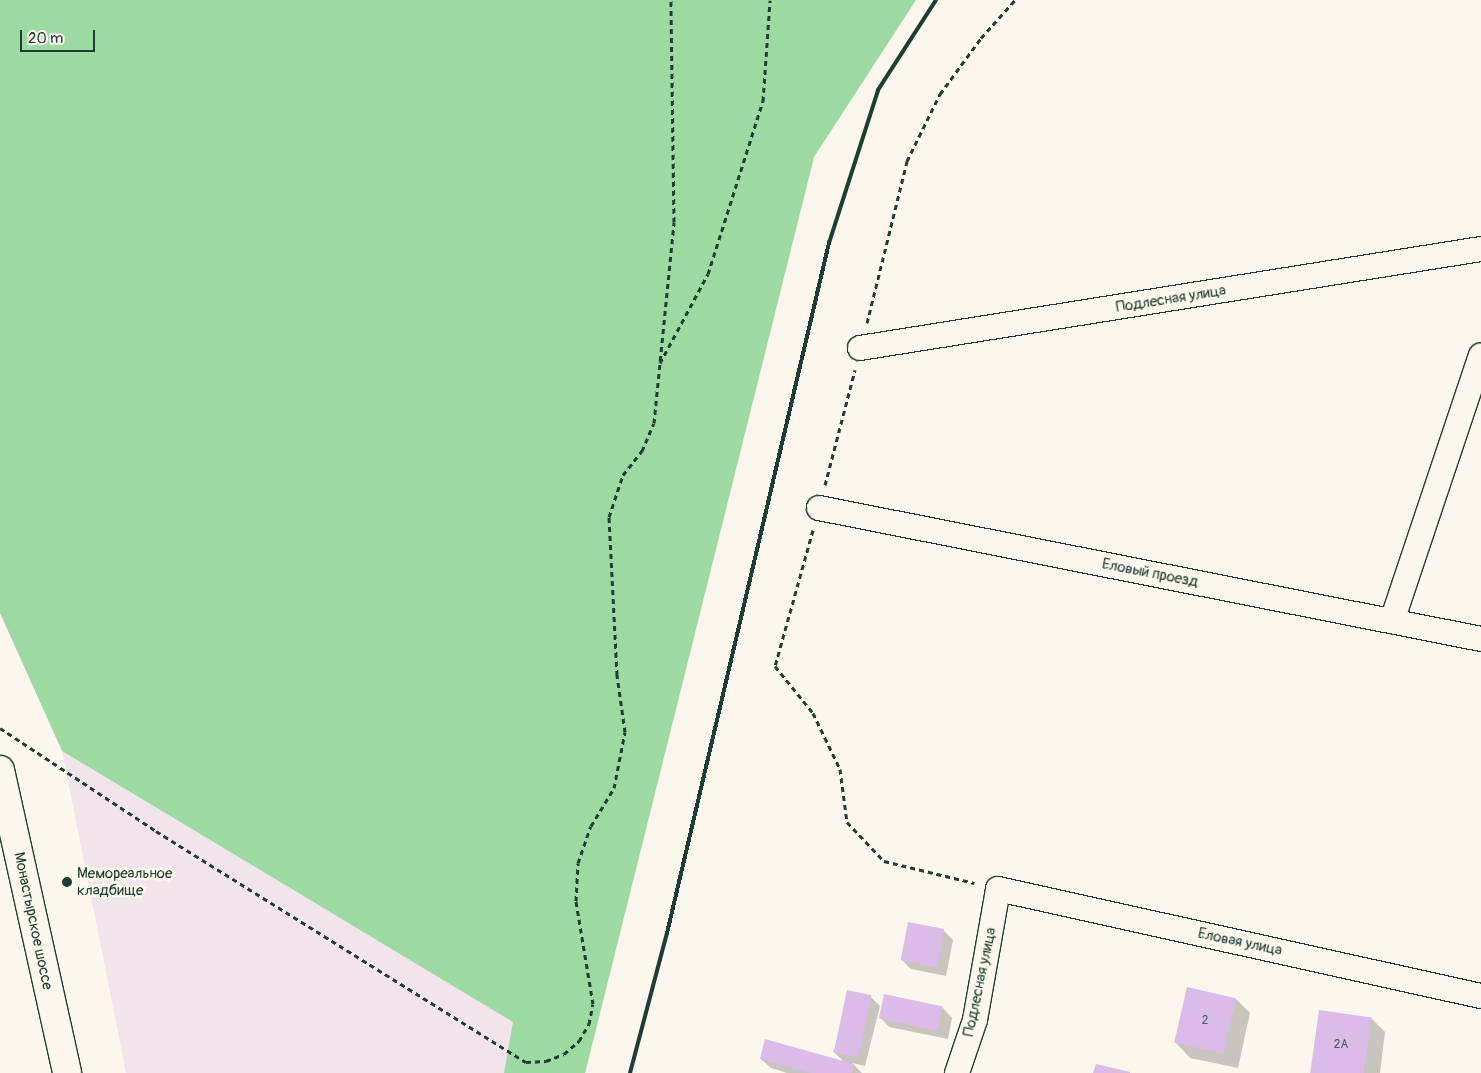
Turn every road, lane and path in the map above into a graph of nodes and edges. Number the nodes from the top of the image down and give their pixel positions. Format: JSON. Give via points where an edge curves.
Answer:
{"nodes":[{"id":1,"x":671,"y":0,"type":"edge"},
{"id":2,"x":770,"y":0,"type":"edge"},
{"id":3,"x":1015,"y":0,"type":"edge"},
{"id":4,"x":1481,"y":249,"type":"edge"},
{"id":5,"x":860,"y":348,"type":"junction"},
{"id":6,"x":1481,"y":356,"type":"edge"},
{"id":7,"x":659,"y":365,"type":"junction"},
{"id":8,"x":819,"y":508,"type":"junction"},
{"id":9,"x":1392,"y":621,"type":"junction"},
{"id":10,"x":1481,"y":638,"type":"edge"},
{"id":11,"x":0,"y":728,"type":"edge"},
{"id":12,"x":0,"y":773,"type":"edge"},
{"id":13,"x":998,"y":889,"type":"junction"},
{"id":14,"x":1481,"y":996,"type":"edge"},
{"id":15,"x":67,"y":1073,"type":"edge"},
{"id":16,"x":957,"y":1073,"type":"edge"}],
"edges":[{"from":1,"to":7,"type":"path","via":[[674,222]]},
{"from":2,"to":7,"type":"path","via":[[763,101],[708,274]]},
{"from":3,"to":5,"type":"path","via":[[981,38],[940,94],[907,161]]},
{"from":4,"to":5,"type":"street","name":"Подлесная улица"},
{"from":5,"to":8,"type":"path"},
{"from":6,"to":9,"type":"street"},
{"from":7,"to":11,"type":"path","via":[[654,423],[642,451],[623,475],[609,516],[617,675],[625,732],[614,788],[591,826],[578,863],[576,901],[593,1004],[589,1024],[579,1041],[564,1054],[546,1061],[526,1062],[156,832]]},
{"from":8,"to":9,"type":"street","name":"Еловый проезд"},
{"from":8,"to":13,"type":"path","via":[[775,666],[812,714],[840,769],[847,822],[884,861]]},
{"from":9,"to":10,"type":"street","name":"Еловый проезд"},
{"from":12,"to":15,"type":"main road","name":"Монастырское шоссе"},
{"from":13,"to":14,"type":"street","name":"Еловая улица"},
{"from":13,"to":16,"type":"street","name":"Подлесная улица","via":[[975,1020]]}]}
